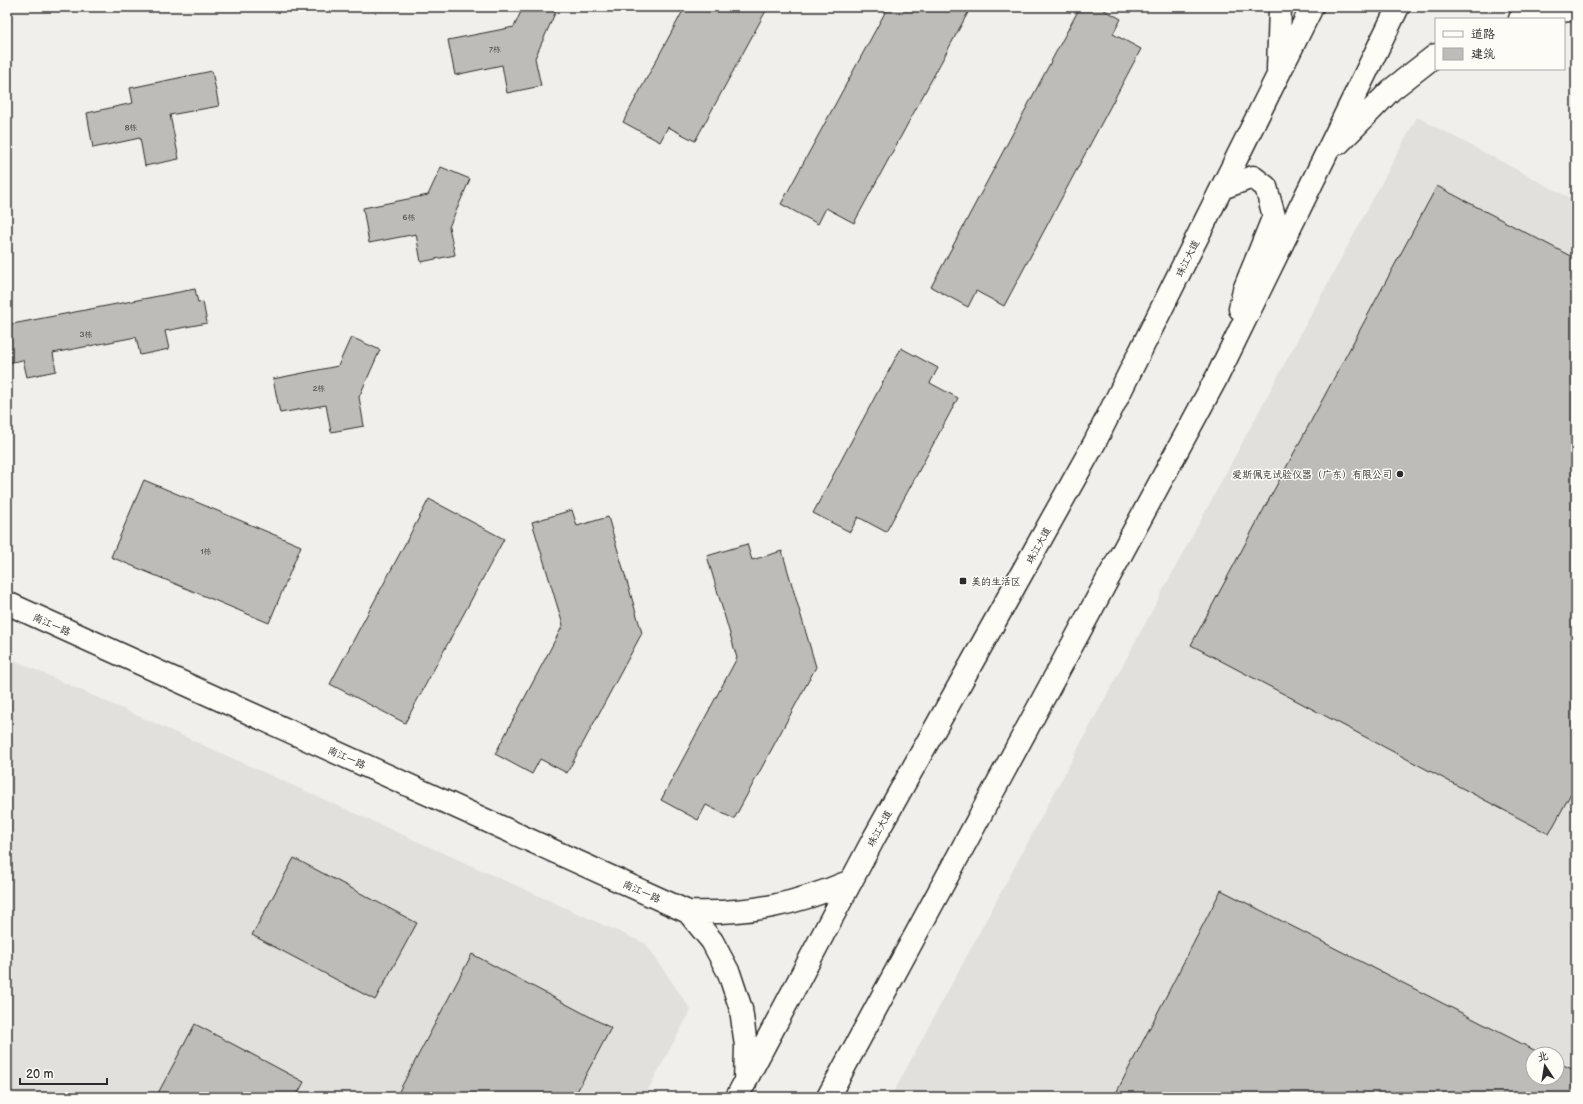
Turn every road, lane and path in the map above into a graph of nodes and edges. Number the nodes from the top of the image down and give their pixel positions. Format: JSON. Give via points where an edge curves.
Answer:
{"nodes":[{"id":1,"x":1280,"y":7,"type":"edge"},
{"id":2,"x":1312,"y":7,"type":"edge"},
{"id":3,"x":1398,"y":7,"type":"edge"},
{"id":4,"x":1576,"y":9,"type":"edge"},
{"id":5,"x":1523,"y":18,"type":"edge"},
{"id":6,"x":1435,"y":56,"type":"edge"},
{"id":7,"x":1278,"y":77,"type":"junction"},
{"id":8,"x":1327,"y":155,"type":"junction"},
{"id":9,"x":1222,"y":188,"type":"junction"},
{"id":10,"x":1231,"y":349,"type":"junction"},
{"id":11,"x":7,"y":603,"type":"edge"},
{"id":12,"x":851,"y":881,"type":"junction"},
{"id":13,"x":688,"y":912,"type":"junction"},
{"id":14,"x":741,"y":1090,"type":"edge"},
{"id":15,"x":828,"y":1097,"type":"edge"}],
"edges":[{"from":1,"to":7,"type":"main road"},
{"from":2,"to":7,"type":"main road","name":"珠江大道"},
{"from":3,"to":8,"type":"main road"},
{"from":4,"to":5,"type":"main road"},
{"from":6,"to":8,"type":"main road","via":[[1391,90]]},
{"from":7,"to":9,"type":"main road","name":"珠江大道"},
{"from":8,"to":10,"type":"main road"},
{"from":9,"to":10,"type":"main road","via":[[1253,177],[1266,187],[1274,216],[1244,290]]},
{"from":9,"to":12,"type":"main road","name":"珠江大道","via":[[1095,442]]},
{"from":10,"to":15,"type":"main road"},
{"from":11,"to":13,"type":"main road","name":"南江一路"},
{"from":12,"to":13,"type":"main road","via":[[788,904],[721,913]]},
{"from":12,"to":14,"type":"main road","name":"珠江大道"},
{"from":13,"to":14,"type":"main road","via":[[712,941],[730,973],[741,1009],[746,1046]]}]}
